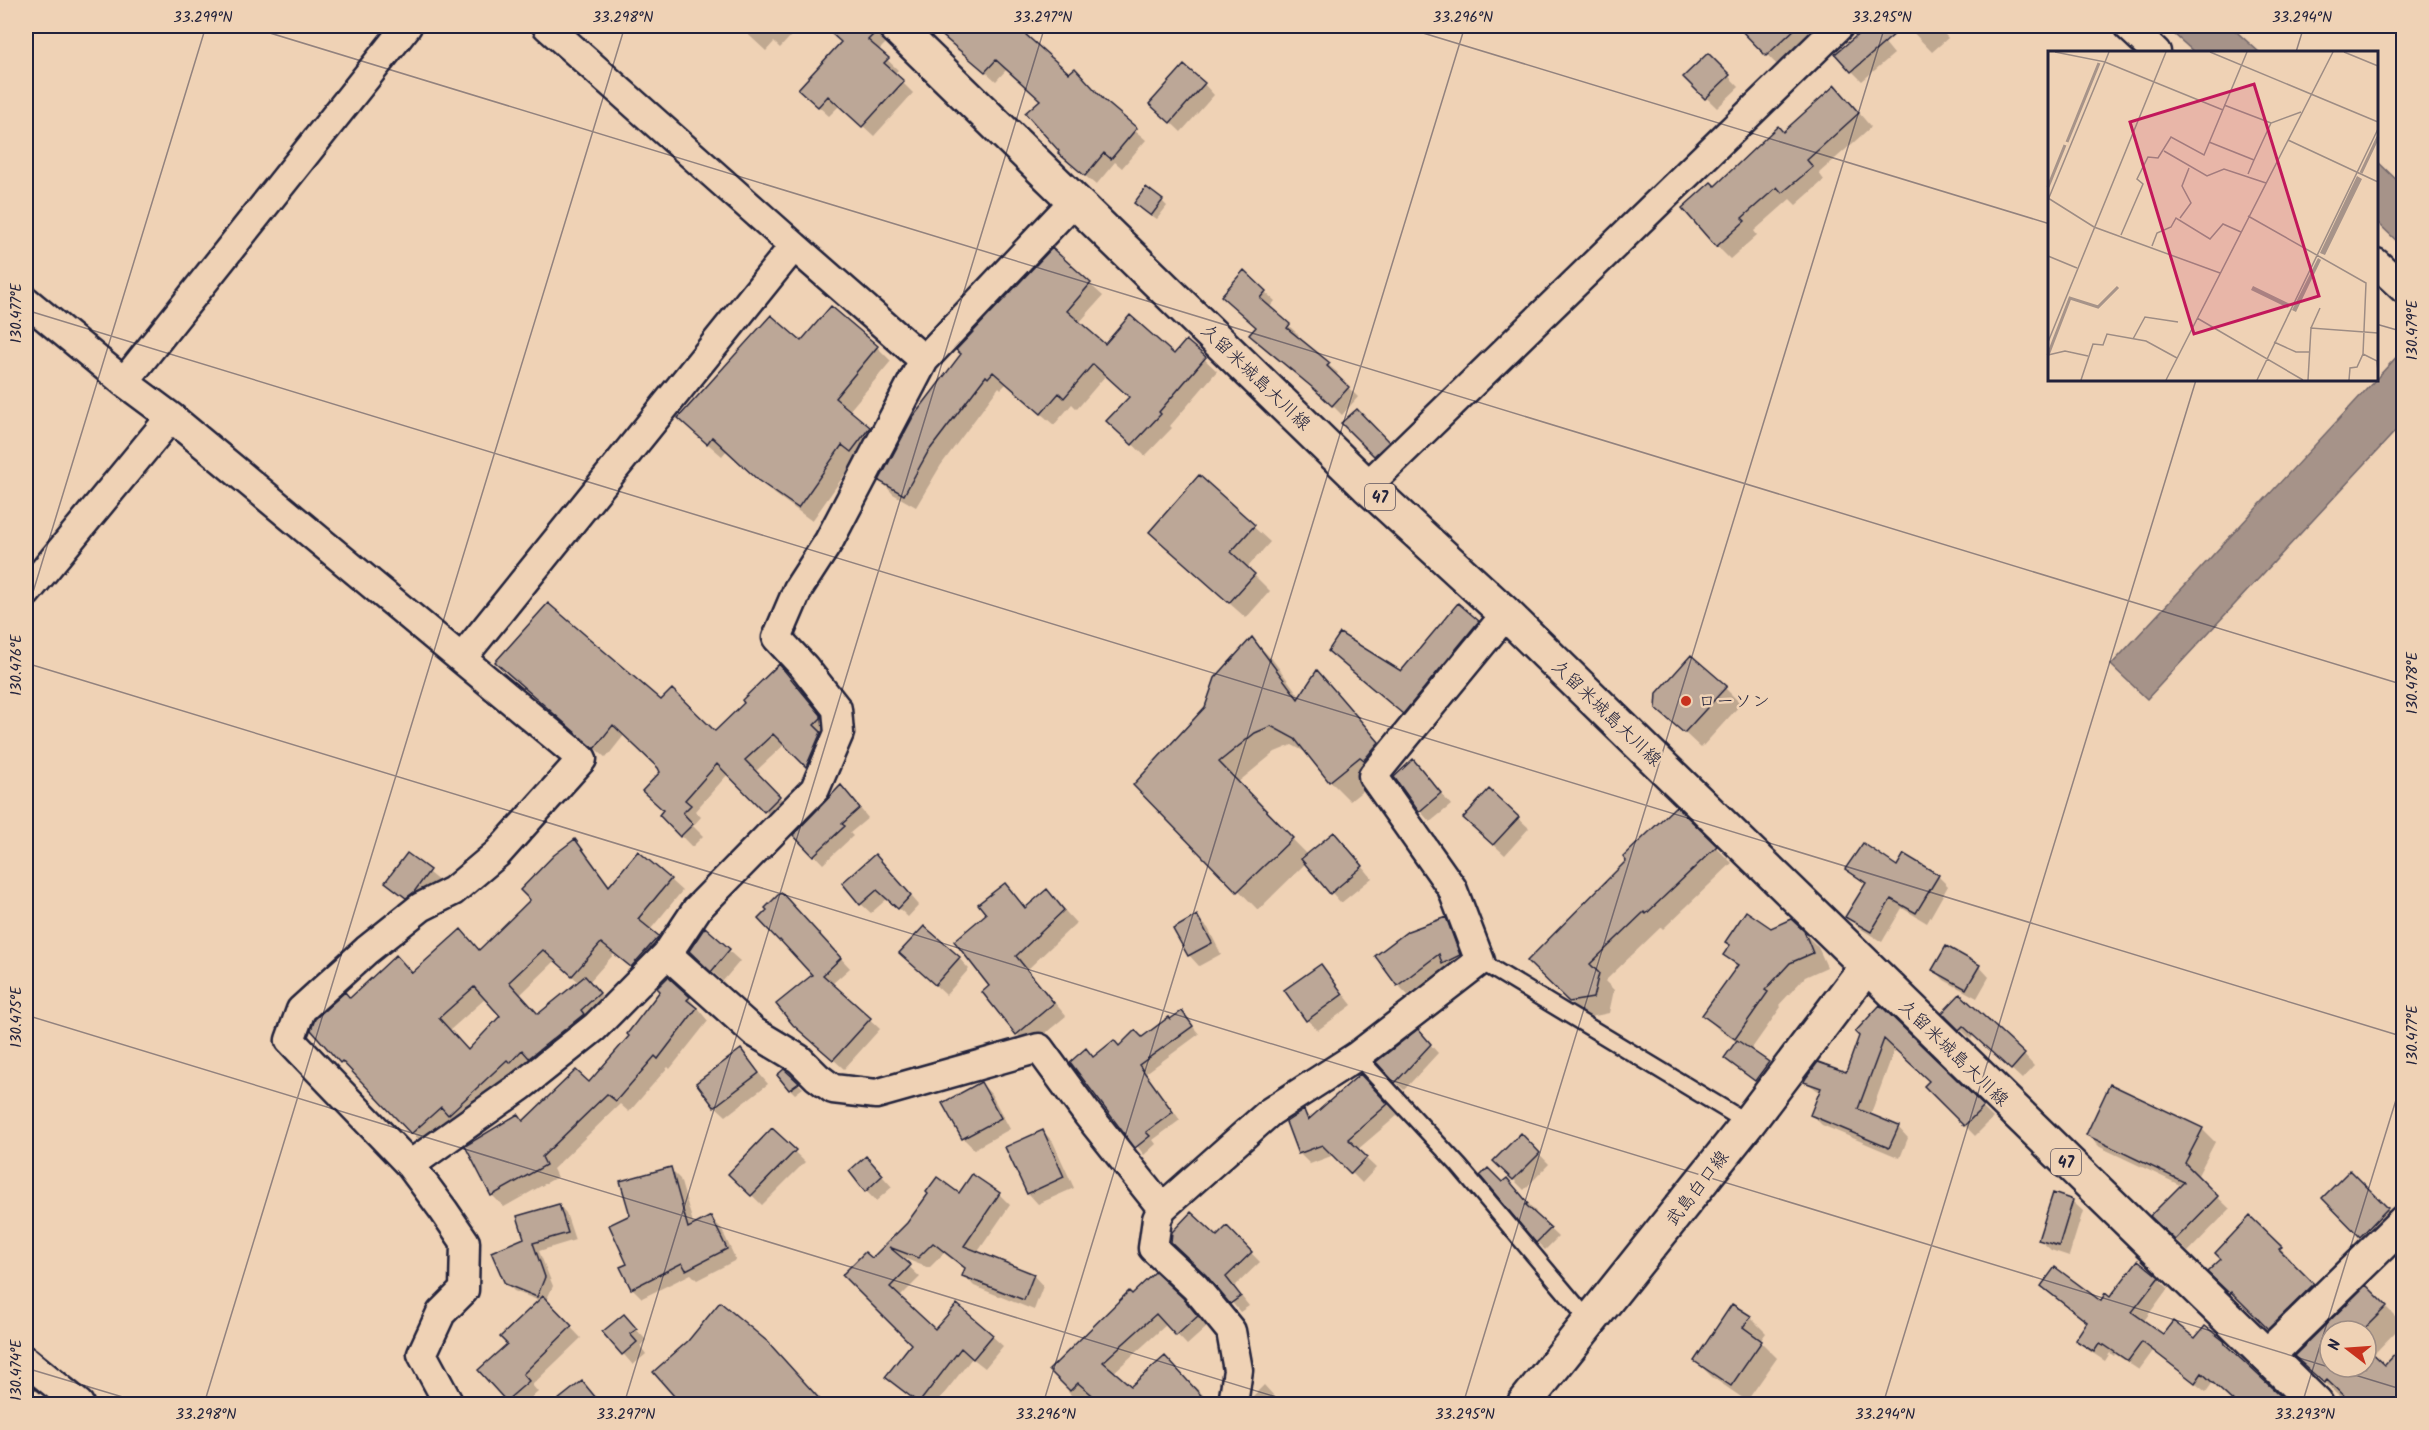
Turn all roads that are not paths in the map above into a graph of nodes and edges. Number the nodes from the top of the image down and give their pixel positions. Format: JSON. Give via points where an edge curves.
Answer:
{"nodes":[{"id":1,"x":407,"y":26,"type":"edge"},
{"id":2,"x":547,"y":26,"type":"edge"},
{"id":3,"x":895,"y":26,"type":"edge"},
{"id":4,"x":1839,"y":26,"type":"edge"},
{"id":5,"x":2128,"y":26,"type":"edge"},
{"id":6,"x":2155,"y":51,"type":"edge"},
{"id":7,"x":1074,"y":201,"type":"junction"},
{"id":8,"x":794,"y":246,"type":"junction"},
{"id":9,"x":2378,"y":265,"type":"edge"},
{"id":10,"x":2403,"y":289,"type":"edge"},
{"id":11,"x":26,"y":301,"type":"edge"},
{"id":12,"x":924,"y":360,"type":"junction"},
{"id":13,"x":124,"y":382,"type":"junction"},
{"id":14,"x":171,"y":417,"type":"junction"},
{"id":15,"x":1367,"y":486,"type":"junction"},
{"id":16,"x":26,"y":593,"type":"edge"},
{"id":17,"x":1506,"y":614,"type":"junction"},
{"id":18,"x":462,"y":658,"type":"junction"},
{"id":19,"x":667,"y":954,"type":"junction"},
{"id":20,"x":1480,"y":962,"type":"junction"},
{"id":21,"x":1866,"y":967,"type":"junction"},
{"id":22,"x":1357,"y":1056,"type":"junction"},
{"id":23,"x":1748,"y":1123,"type":"junction"},
{"id":24,"x":410,"y":1165,"type":"junction"},
{"id":25,"x":1162,"y":1208,"type":"junction"},
{"id":26,"x":2403,"y":1222,"type":"edge"},
{"id":27,"x":1591,"y":1323,"type":"junction"},
{"id":28,"x":2267,"y":1356,"type":"junction"},
{"id":29,"x":26,"y":1360,"type":"edge"},
{"id":30,"x":79,"y":1404,"type":"edge"},
{"id":31,"x":449,"y":1404,"type":"edge"},
{"id":32,"x":1233,"y":1404,"type":"edge"},
{"id":33,"x":1524,"y":1404,"type":"edge"},
{"id":34,"x":2316,"y":1404,"type":"edge"}],
"edges":[{"from":1,"to":13,"type":"street"},
{"from":2,"to":8,"type":"street"},
{"from":3,"to":7,"type":"main road","name":"久留米城島大川線","number":"47"},
{"from":4,"to":15,"type":"street"},
{"from":5,"to":6,"type":"street"},
{"from":7,"to":12,"type":"street"},
{"from":7,"to":15,"type":"main road","name":"久留米城島大川線","number":"47"},
{"from":8,"to":12,"type":"street"},
{"from":8,"to":18,"type":"street"},
{"from":9,"to":10,"type":"street"},
{"from":11,"to":13,"type":"street"},
{"from":12,"to":19,"type":"street","via":[[829,541],[798,589],[777,638],[837,709],[838,733],[815,789],[697,909]]},
{"from":13,"to":14,"type":"street"},
{"from":14,"to":16,"type":"street"},
{"from":14,"to":18,"type":"street"},
{"from":15,"to":17,"type":"main road","name":"久留米城島大川線","number":"47"},
{"from":17,"to":20,"type":"street","via":[[1373,776],[1452,888]]},
{"from":17,"to":21,"type":"main road","name":"久留米城島大川線","number":"47"},
{"from":18,"to":24,"type":"street","via":[[582,759],[498,853],[453,891],[421,907],[394,928],[301,1010],[290,1040]]},
{"from":19,"to":24,"type":"street","via":[[595,1027],[521,1086]]},
{"from":19,"to":25,"type":"street","via":[[754,1032],[798,1059],[833,1089],[876,1094],[1039,1048]]},
{"from":20,"to":22,"type":"street"},
{"from":20,"to":23,"type":"lane"},
{"from":21,"to":23,"type":"main road","name":"武島白口線"},
{"from":21,"to":28,"type":"main road","name":"久留米城島大川線","number":"47"},
{"from":22,"to":25,"type":"street","via":[[1270,1112]]},
{"from":22,"to":27,"type":"lane","via":[[1459,1166]]},
{"from":23,"to":27,"type":"main road","name":"武島白口線"},
{"from":24,"to":31,"type":"street","via":[[465,1242],[464,1290],[441,1313],[422,1354]]},
{"from":25,"to":32,"type":"street","via":[[1153,1248],[1195,1287],[1232,1331],[1238,1370]]},
{"from":26,"to":28,"type":"main road"},
{"from":27,"to":33,"type":"main road","name":"武島白口線"},
{"from":28,"to":34,"type":"main road","name":"久留米城島大川線","number":"47"},
{"from":29,"to":30,"type":"street"}]}
